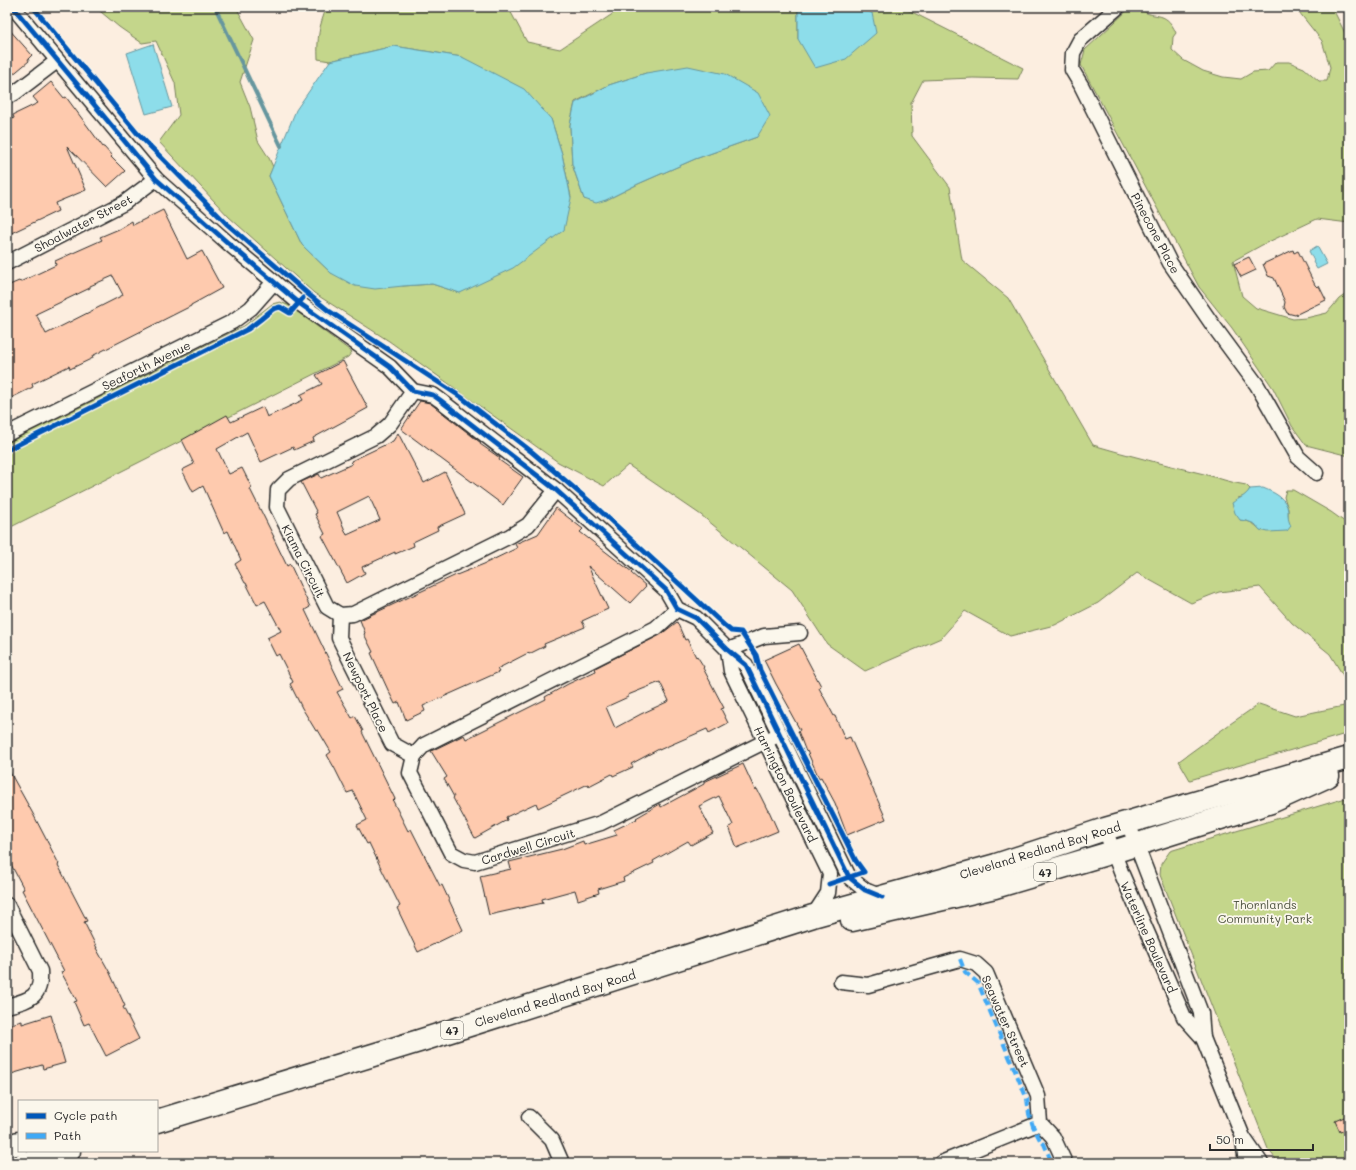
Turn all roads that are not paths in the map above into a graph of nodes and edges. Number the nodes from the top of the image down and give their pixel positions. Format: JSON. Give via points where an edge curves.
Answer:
{"nodes":[{"id":1,"x":13,"y":7,"type":"edge"},
{"id":2,"x":1118,"y":7,"type":"edge"},
{"id":3,"x":57,"y":61,"type":"junction"},
{"id":4,"x":7,"y":97,"type":"edge"},
{"id":5,"x":156,"y":179,"type":"junction"},
{"id":6,"x":7,"y":263,"type":"edge"},
{"id":7,"x":274,"y":282,"type":"junction"},
{"id":8,"x":413,"y":391,"type":"junction"},
{"id":9,"x":7,"y":434,"type":"edge"},
{"id":10,"x":1316,"y":472,"type":"dead end"},
{"id":11,"x":556,"y":490,"type":"junction"},
{"id":12,"x":677,"y":608,"type":"junction"},
{"id":13,"x":340,"y":615,"type":"junction"},
{"id":14,"x":800,"y":633,"type":"dead end"},
{"id":15,"x":728,"y":650,"type":"junction"},
{"id":16,"x":780,"y":734,"type":"junction"},
{"id":17,"x":766,"y":742,"type":"junction"},
{"id":18,"x":414,"y":756,"type":"junction"},
{"id":19,"x":1349,"y":758,"type":"edge"},
{"id":20,"x":1349,"y":767,"type":"edge"},
{"id":21,"x":1128,"y":823,"type":"junction"},
{"id":22,"x":1105,"y":830,"type":"junction"},
{"id":23,"x":1136,"y":844,"type":"junction"},
{"id":24,"x":1114,"y":852,"type":"junction"},
{"id":25,"x":882,"y":897,"type":"junction"},
{"id":26,"x":7,"y":905,"type":"edge"},
{"id":27,"x":813,"y":916,"type":"junction"},
{"id":28,"x":731,"y":943,"type":"junction"},
{"id":29,"x":842,"y":982,"type":"dead end"},
{"id":30,"x":7,"y":1006,"type":"edge"},
{"id":31,"x":1203,"y":1038,"type":"junction"},
{"id":32,"x":162,"y":1118,"type":"edge"},
{"id":33,"x":529,"y":1118,"type":"dead end"},
{"id":34,"x":1040,"y":1123,"type":"junction"},
{"id":35,"x":1243,"y":1137,"type":"junction"},
{"id":36,"x":18,"y":1143,"type":"edge"},
{"id":37,"x":7,"y":1146,"type":"edge"},
{"id":38,"x":65,"y":1152,"type":"edge"},
{"id":39,"x":25,"y":1163,"type":"edge"},
{"id":40,"x":562,"y":1163,"type":"edge"},
{"id":41,"x":941,"y":1163,"type":"edge"},
{"id":42,"x":1065,"y":1163,"type":"edge"},
{"id":43,"x":1246,"y":1163,"type":"edge"},
{"id":44,"x":1261,"y":1163,"type":"edge"}],
"edges":[{"from":1,"to":3,"type":"street"},
{"from":2,"to":10,"type":"street","name":"Pinecone Place","via":[[1080,40],[1074,53],[1072,70],[1170,263],[1257,385],[1298,457]]},
{"from":3,"to":4,"type":"street"},
{"from":3,"to":5,"type":"street"},
{"from":5,"to":6,"type":"street","name":"Shoalwater Street","via":[[124,203]]},
{"from":5,"to":7,"type":"street"},
{"from":7,"to":8,"type":"street","via":[[299,303],[390,367]]},
{"from":7,"to":9,"type":"street","name":"Seaforth Avenue","via":[[251,308],[232,322]]},
{"from":8,"to":11,"type":"street","via":[[433,395]]},
{"from":8,"to":13,"type":"street","name":"Kiama Circuit","via":[[390,424],[376,436],[289,479],[278,490],[277,507],[310,574],[327,607]]},
{"from":11,"to":12,"type":"street","via":[[666,590]]},
{"from":11,"to":13,"type":"street","via":[[528,526],[353,614]]},
{"from":12,"to":15,"type":"street","name":"Harrington Boulevard","via":[[696,618]]},
{"from":12,"to":18,"type":"street","via":[[656,628],[424,745]]},
{"from":13,"to":18,"type":"street","name":"Newport Place","via":[[340,638],[392,744]]},
{"from":14,"to":15,"type":"street","via":[[764,636]]},
{"from":15,"to":16,"type":"street","name":"Harrington Boulevard","via":[[746,665]]},
{"from":15,"to":17,"type":"street","name":"Harrington Boulevard","via":[[731,671]]},
{"from":16,"to":17,"type":"street","name":"Cardwell Circuit"},
{"from":16,"to":25,"type":"street","name":"Harrington Boulevard","via":[[849,877],[865,890]]},
{"from":17,"to":18,"type":"street","name":"Cardwell Circuit","via":[[600,823],[475,862],[451,853],[410,773]]},
{"from":17,"to":27,"type":"street","name":"Harrington Boulevard","via":[[830,874],[828,893]]},
{"from":19,"to":21,"type":"highway","name":"Cleveland Redland Bay Road","number":"47"},
{"from":20,"to":23,"type":"highway","name":"Cleveland Redland Bay Road","number":"47","via":[[1271,802]]},
{"from":21,"to":22,"type":"highway","name":"Cleveland Redland Bay Road","number":"47"},
{"from":21,"to":23,"type":"street","name":"Waterline Boulevard"},
{"from":22,"to":24,"type":"street","name":"Waterline Boulevard"},
{"from":22,"to":25,"type":"highway","name":"Cleveland Redland Bay Road","number":"47","via":[[996,865]]},
{"from":23,"to":24,"type":"highway","name":"Cleveland Redland Bay Road","number":"47"},
{"from":23,"to":31,"type":"street","name":"Waterline Boulevard","via":[[1201,1013]]},
{"from":24,"to":28,"type":"highway","name":"Cleveland Redland Bay Road","number":"47","via":[[995,886],[813,930]]},
{"from":24,"to":31,"type":"street","name":"Waterline Boulevard","via":[[1184,1017]]},
{"from":25,"to":27,"type":"highway","name":"Cleveland Redland Bay Road","number":"47"},
{"from":26,"to":30,"type":"street","via":[[40,971],[41,983],[36,994],[30,999]]},
{"from":27,"to":28,"type":"highway","name":"Cleveland Redland Bay Road","number":"47"},
{"from":28,"to":32,"type":"highway","name":"Cleveland Redland Bay Road","number":"47"},
{"from":29,"to":34,"type":"street","name":"Seawater Street","via":[[868,985],[960,959],[976,964],[986,973],[1038,1096]]},
{"from":31,"to":35,"type":"street","name":"Waterline Boulevard"},
{"from":33,"to":40,"type":"street","via":[[552,1140]]},
{"from":34,"to":41,"type":"street"},
{"from":34,"to":42,"type":"street","via":[[1053,1136]]},
{"from":35,"to":43,"type":"street","name":"Waterline Boulevard"},
{"from":35,"to":44,"type":"street","name":"Waterline Boulevard"},
{"from":36,"to":37,"type":"highway"},
{"from":38,"to":39,"type":"highway"}]}
